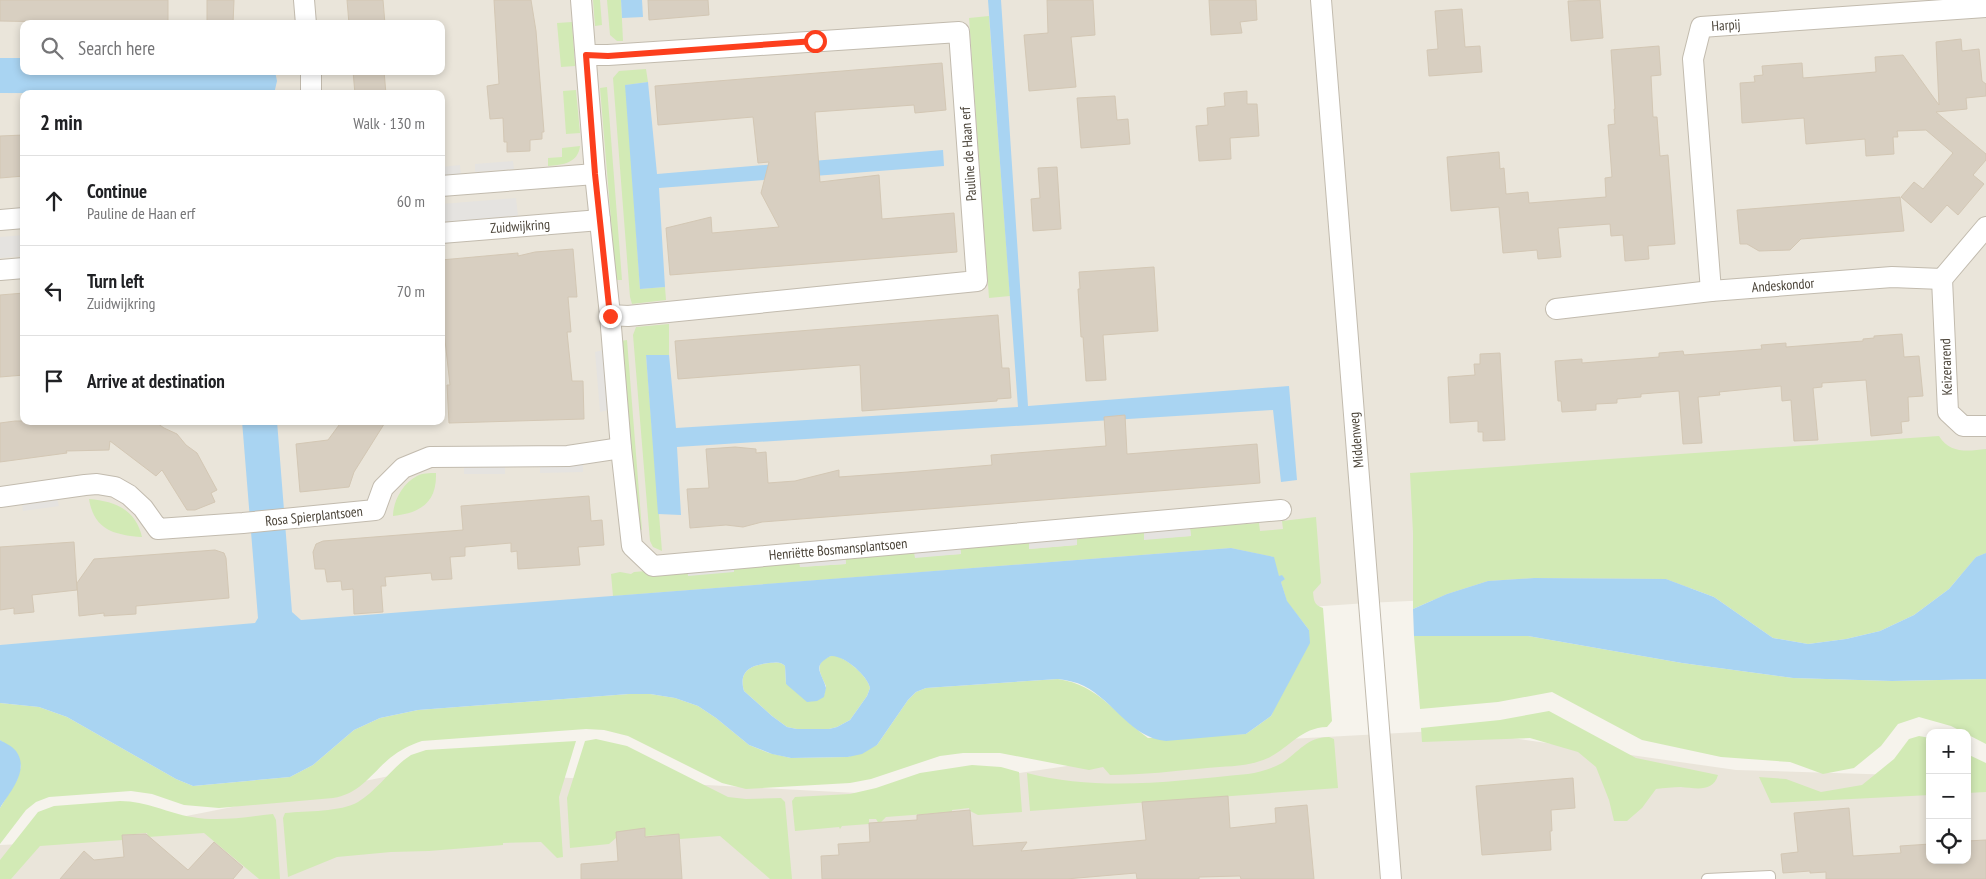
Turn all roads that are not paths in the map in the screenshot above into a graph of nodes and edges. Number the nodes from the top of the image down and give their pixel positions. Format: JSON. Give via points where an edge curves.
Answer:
{"nodes":[{"id":1,"x":304,"y":0,"type":"edge"},
{"id":2,"x":582,"y":0,"type":"edge"},
{"id":3,"x":1321,"y":0,"type":"edge"},
{"id":4,"x":1986,"y":8,"type":"edge"},
{"id":5,"x":306,"y":20,"type":"edge"},
{"id":6,"x":586,"y":55,"type":"junction"},
{"id":7,"x":311,"y":75,"type":"edge"},
{"id":8,"x":311,"y":90,"type":"edge"},
{"id":9,"x":595,"y":174,"type":"junction"},
{"id":10,"x":445,"y":186,"type":"edge"},
{"id":11,"x":20,"y":218,"type":"edge"},
{"id":12,"x":0,"y":220,"type":"edge"},
{"id":13,"x":600,"y":220,"type":"junction"},
{"id":14,"x":1986,"y":227,"type":"edge"},
{"id":15,"x":445,"y":232,"type":"edge"},
{"id":16,"x":20,"y":268,"type":"edge"},
{"id":17,"x":0,"y":270,"type":"edge"},
{"id":18,"x":1942,"y":279,"type":"junction"},
{"id":19,"x":1711,"y":290,"type":"junction"},
{"id":20,"x":1556,"y":309,"type":"dead end"},
{"id":21,"x":610,"y":316,"type":"junction"},
{"id":22,"x":1986,"y":426,"type":"edge"},
{"id":23,"x":621,"y":448,"type":"junction"},
{"id":24,"x":0,"y":497,"type":"edge"},
{"id":25,"x":1282,"y":510,"type":"dead end"},
{"id":26,"x":1391,"y":879,"type":"edge"},
{"id":27,"x":1708,"y":879,"type":"edge"},
{"id":28,"x":1770,"y":879,"type":"edge"}],
"edges":[{"from":1,"to":5,"type":"street"},
{"from":2,"to":6,"type":"street"},
{"from":3,"to":26,"type":"street","name":"Middenweg"},
{"from":4,"to":19,"type":"street","name":"Harpij","via":[[1701,27],[1693,59]]},
{"from":6,"to":9,"type":"street"},
{"from":6,"to":21,"type":"street","name":"Pauline de Haan erf","via":[[959,32],[977,281]]},
{"from":7,"to":8,"type":"street"},
{"from":9,"to":10,"type":"street"},
{"from":9,"to":13,"type":"street"},
{"from":11,"to":12,"type":"street"},
{"from":13,"to":15,"type":"street","name":"Zuidwijkring"},
{"from":13,"to":21,"type":"street"},
{"from":14,"to":18,"type":"street"},
{"from":16,"to":17,"type":"street"},
{"from":18,"to":19,"type":"street","name":"Andeskondor","via":[[1892,276]]},
{"from":18,"to":22,"type":"street","name":"Keizerarend","via":[[1948,412],[1963,426]]},
{"from":19,"to":20,"type":"street","name":"Andeskondor"},
{"from":21,"to":23,"type":"street","name":"Henriëtte Bosmansplantsoen"},
{"from":23,"to":24,"type":"street","name":"Rosa Spierplantsoen","via":[[568,456],[430,457],[403,468],[383,488],[375,510],[243,524],[158,529],[129,495],[115,487],[97,484]]},
{"from":23,"to":25,"type":"street","name":"Henriëtte Bosmansplantsoen","via":[[632,546],[654,566]]},
{"from":27,"to":28,"type":"lane","via":[[1770,876]]}]}
